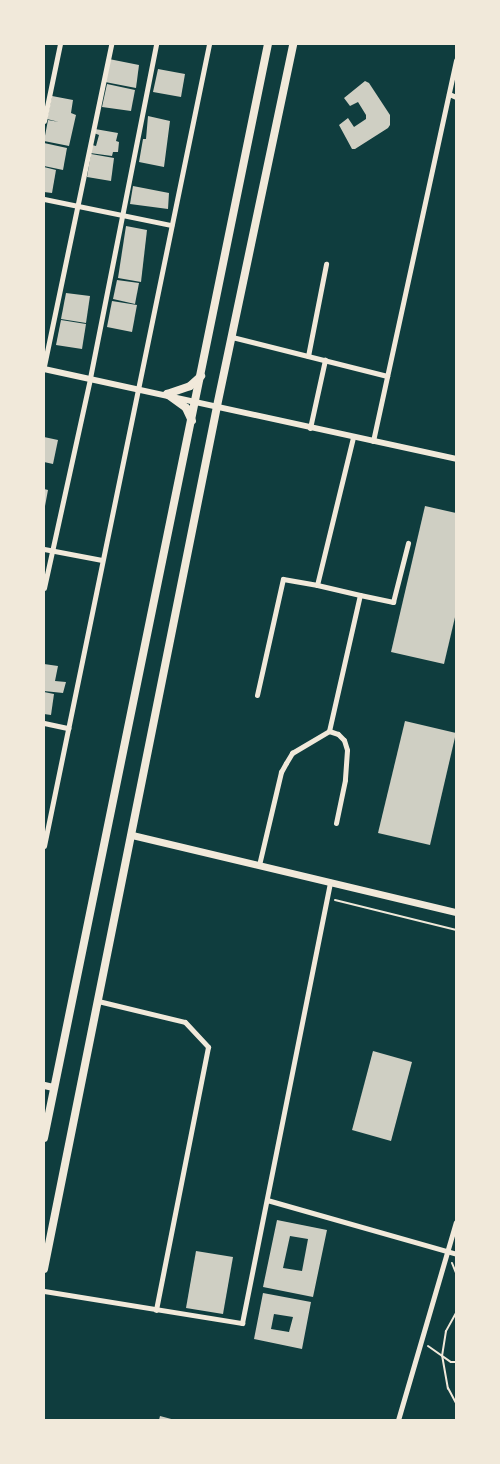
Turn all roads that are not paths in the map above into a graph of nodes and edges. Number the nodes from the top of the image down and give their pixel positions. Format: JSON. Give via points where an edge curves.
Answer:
{"nodes":[{"id":1,"x":60,"y":44,"type":"edge"},
{"id":2,"x":111,"y":44,"type":"edge"},
{"id":3,"x":156,"y":44,"type":"edge"},
{"id":4,"x":209,"y":44,"type":"edge"},
{"id":5,"x":268,"y":44,"type":"edge"},
{"id":6,"x":293,"y":44,"type":"edge"},
{"id":7,"x":456,"y":60,"type":"edge"},
{"id":8,"x":449,"y":94,"type":"junction"},
{"id":9,"x":456,"y":97,"type":"edge"},
{"id":10,"x":44,"y":121,"type":"edge"},
{"id":11,"x":44,"y":199,"type":"edge"},
{"id":12,"x":77,"y":206,"type":"junction"},
{"id":13,"x":122,"y":215,"type":"junction"},
{"id":14,"x":171,"y":225,"type":"junction"},
{"id":15,"x":326,"y":264,"type":"dead end"},
{"id":16,"x":232,"y":337,"type":"junction"},
{"id":17,"x":308,"y":356,"type":"junction"},
{"id":18,"x":325,"y":360,"type":"junction"},
{"id":19,"x":44,"y":367,"type":"edge"},
{"id":20,"x":201,"y":376,"type":"junction"},
{"id":21,"x":388,"y":376,"type":"junction"},
{"id":22,"x":90,"y":378,"type":"junction"},
{"id":23,"x":137,"y":388,"type":"junction"},
{"id":24,"x":167,"y":394,"type":"junction"},
{"id":25,"x":196,"y":401,"type":"junction"},
{"id":26,"x":217,"y":406,"type":"junction"},
{"id":27,"x":192,"y":421,"type":"junction"},
{"id":28,"x":310,"y":428,"type":"junction"},
{"id":29,"x":353,"y":437,"type":"junction"},
{"id":30,"x":373,"y":441,"type":"junction"},
{"id":31,"x":456,"y":459,"type":"edge"},
{"id":32,"x":408,"y":543,"type":"dead end"},
{"id":33,"x":44,"y":549,"type":"edge"},
{"id":34,"x":52,"y":550,"type":"junction"},
{"id":35,"x":102,"y":560,"type":"junction"},
{"id":36,"x":317,"y":585,"type":"junction"},
{"id":37,"x":44,"y":588,"type":"edge"},
{"id":38,"x":360,"y":595,"type":"junction"},
{"id":39,"x":257,"y":695,"type":"dead end"},
{"id":40,"x":44,"y":723,"type":"edge"},
{"id":41,"x":68,"y":728,"type":"junction"},
{"id":42,"x":329,"y":731,"type":"junction"},
{"id":43,"x":336,"y":823,"type":"dead end"},
{"id":44,"x":132,"y":835,"type":"junction"},
{"id":45,"x":44,"y":846,"type":"edge"},
{"id":46,"x":259,"y":865,"type":"junction"},
{"id":47,"x":330,"y":882,"type":"junction"},
{"id":48,"x":456,"y":912,"type":"edge"},
{"id":49,"x":98,"y":1001,"type":"junction"},
{"id":50,"x":44,"y":1085,"type":"edge"},
{"id":51,"x":53,"y":1087,"type":"junction"},
{"id":52,"x":44,"y":1138,"type":"edge"},
{"id":53,"x":267,"y":1200,"type":"junction"},
{"id":54,"x":456,"y":1222,"type":"edge"},
{"id":55,"x":448,"y":1252,"type":"junction"},
{"id":56,"x":456,"y":1254,"type":"edge"},
{"id":57,"x":44,"y":1269,"type":"edge"},
{"id":58,"x":44,"y":1291,"type":"edge"},
{"id":59,"x":156,"y":1310,"type":"junction"},
{"id":60,"x":398,"y":1420,"type":"edge"}],
"edges":[{"from":1,"to":10,"type":"street"},
{"from":2,"to":12,"type":"street"},
{"from":3,"to":13,"type":"street"},
{"from":4,"to":14,"type":"street"},
{"from":5,"to":20,"type":"main road"},
{"from":6,"to":16,"type":"main road"},
{"from":7,"to":8,"type":"street"},
{"from":8,"to":9,"type":"street"},
{"from":8,"to":21,"type":"street"},
{"from":11,"to":12,"type":"street"},
{"from":12,"to":13,"type":"street"},
{"from":12,"to":19,"type":"street"},
{"from":13,"to":14,"type":"street"},
{"from":13,"to":22,"type":"street"},
{"from":14,"to":23,"type":"street"},
{"from":15,"to":17,"type":"street"},
{"from":16,"to":17,"type":"street"},
{"from":16,"to":26,"type":"main road"},
{"from":17,"to":18,"type":"street"},
{"from":18,"to":21,"type":"street"},
{"from":18,"to":28,"type":"street"},
{"from":19,"to":22,"type":"street"},
{"from":20,"to":24,"type":"main road","via":[[190,386]]},
{"from":20,"to":25,"type":"main road"},
{"from":21,"to":30,"type":"street"},
{"from":22,"to":23,"type":"street"},
{"from":22,"to":34,"type":"street"},
{"from":23,"to":24,"type":"street"},
{"from":23,"to":35,"type":"street"},
{"from":24,"to":25,"type":"street"},
{"from":24,"to":27,"type":"main road","via":[[186,408]]},
{"from":25,"to":26,"type":"street"},
{"from":25,"to":27,"type":"main road"},
{"from":26,"to":28,"type":"street"},
{"from":26,"to":44,"type":"main road"},
{"from":27,"to":51,"type":"main road"},
{"from":28,"to":29,"type":"street"},
{"from":29,"to":30,"type":"street"},
{"from":29,"to":36,"type":"street"},
{"from":30,"to":31,"type":"street"},
{"from":32,"to":38,"type":"street","via":[[393,602]]},
{"from":33,"to":34,"type":"street"},
{"from":34,"to":35,"type":"street"},
{"from":34,"to":37,"type":"street"},
{"from":35,"to":41,"type":"street"},
{"from":36,"to":38,"type":"street"},
{"from":36,"to":39,"type":"street","via":[[283,579]]},
{"from":38,"to":42,"type":"street"},
{"from":40,"to":41,"type":"street"},
{"from":41,"to":45,"type":"street"},
{"from":42,"to":43,"type":"street","via":[[344,740],[347,750]]},
{"from":42,"to":46,"type":"street","via":[[292,753],[281,772]]},
{"from":44,"to":46,"type":"main road"},
{"from":44,"to":49,"type":"main road"},
{"from":46,"to":47,"type":"main road"},
{"from":47,"to":48,"type":"main road"},
{"from":47,"to":53,"type":"street"},
{"from":49,"to":57,"type":"main road"},
{"from":49,"to":59,"type":"street","via":[[185,1022],[208,1047]]},
{"from":50,"to":51,"type":"main road"},
{"from":51,"to":52,"type":"main road"},
{"from":53,"to":55,"type":"street"},
{"from":53,"to":59,"type":"street","via":[[242,1323]]},
{"from":54,"to":55,"type":"street"},
{"from":55,"to":56,"type":"street"},
{"from":55,"to":60,"type":"street"},
{"from":58,"to":59,"type":"street"}]}
